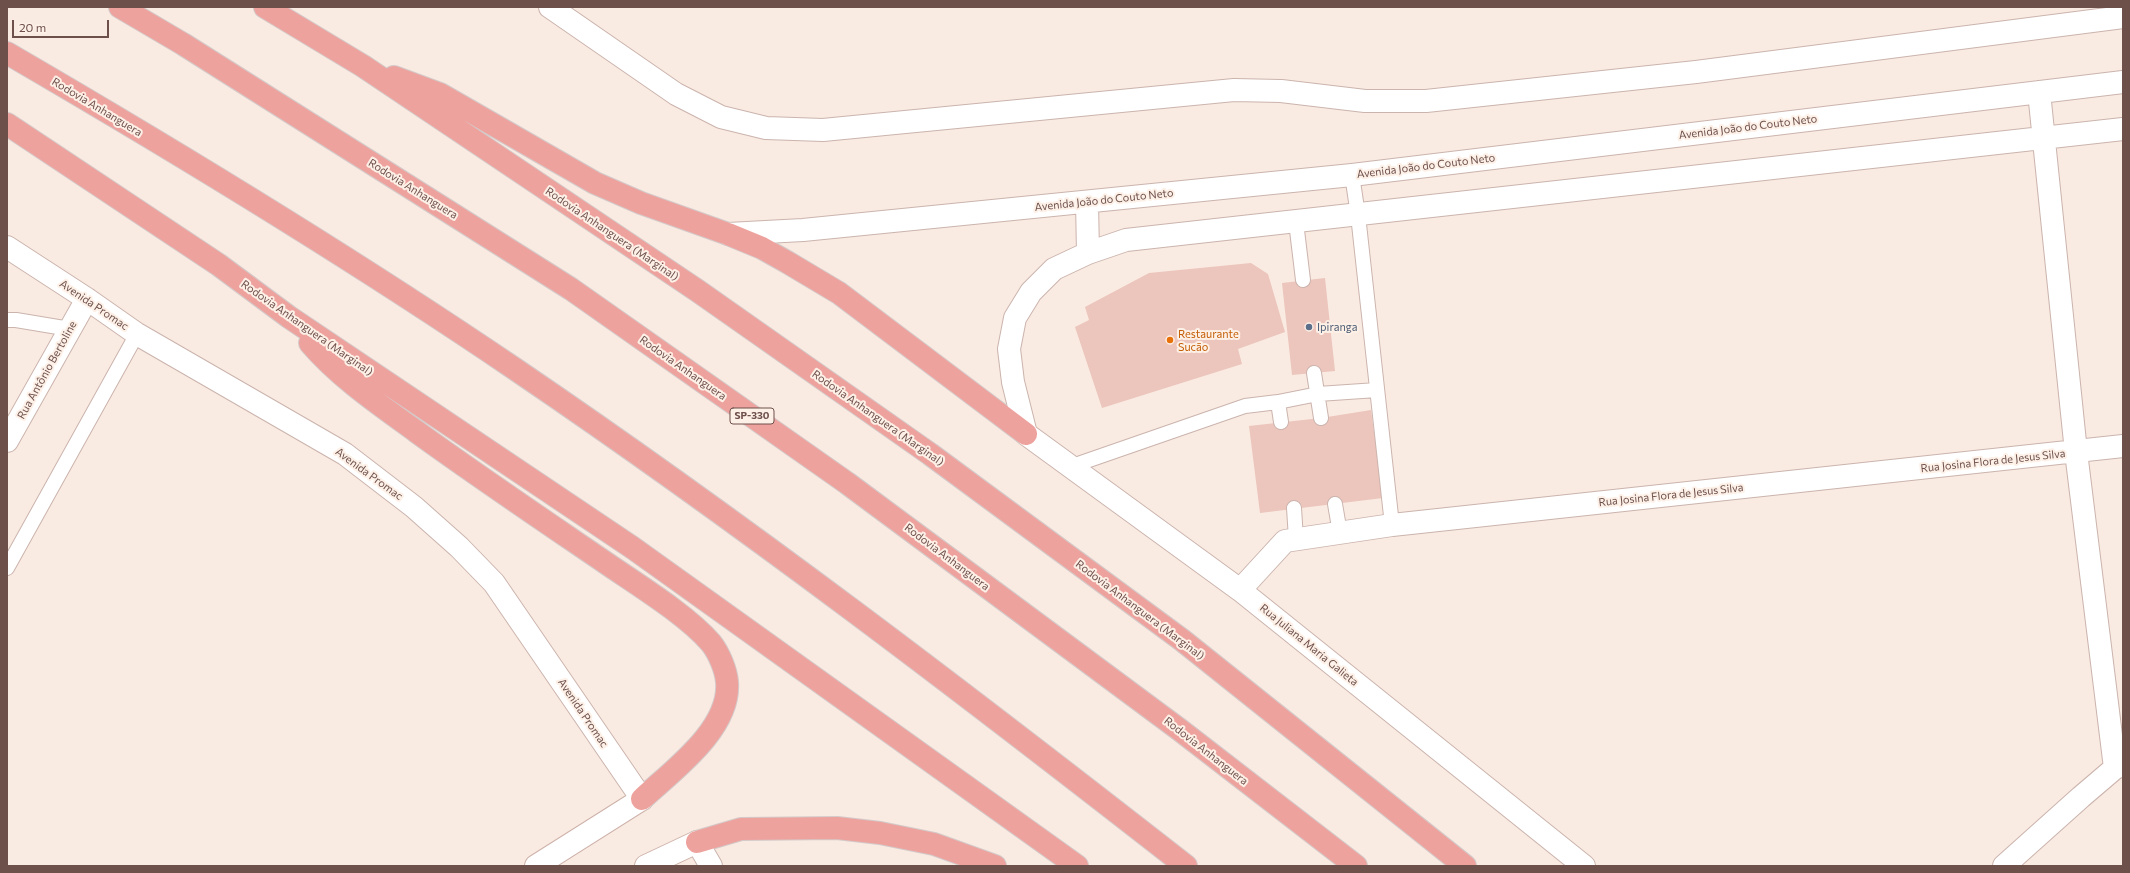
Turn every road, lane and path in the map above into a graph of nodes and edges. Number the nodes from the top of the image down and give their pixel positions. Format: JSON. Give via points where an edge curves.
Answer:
{"nodes":[{"id":1,"x":120,"y":7,"type":"edge"},
{"id":2,"x":265,"y":7,"type":"edge"},
{"id":3,"x":550,"y":7,"type":"edge"},
{"id":4,"x":2123,"y":17,"type":"edge"},
{"id":5,"x":7,"y":53,"type":"edge"},
{"id":6,"x":363,"y":66,"type":"junction"},
{"id":7,"x":2123,"y":82,"type":"edge"},
{"id":8,"x":2039,"y":92,"type":"junction"},
{"id":9,"x":7,"y":124,"type":"edge"},
{"id":10,"x":2123,"y":129,"type":"edge"},
{"id":11,"x":2044,"y":139,"type":"junction"},
{"id":12,"x":1352,"y":175,"type":"junction"},
{"id":13,"x":1087,"y":202,"type":"junction"},
{"id":14,"x":1358,"y":215,"type":"junction"},
{"id":15,"x":1296,"y":222,"type":"junction"},
{"id":16,"x":728,"y":234,"type":"junction"},
{"id":17,"x":7,"y":247,"type":"edge"},
{"id":18,"x":1088,"y":253,"type":"junction"},
{"id":19,"x":1303,"y":280,"type":"dead end"},
{"id":20,"x":87,"y":299,"type":"junction"},
{"id":21,"x":289,"y":317,"type":"junction"},
{"id":22,"x":7,"y":320,"type":"edge"},
{"id":23,"x":70,"y":329,"type":"junction"},
{"id":24,"x":136,"y":334,"type":"junction"},
{"id":25,"x":1314,"y":373,"type":"dead end"},
{"id":26,"x":1377,"y":390,"type":"junction"},
{"id":27,"x":1318,"y":394,"type":"junction"},
{"id":28,"x":1278,"y":402,"type":"junction"},
{"id":29,"x":1321,"y":418,"type":"dead end"},
{"id":30,"x":1281,"y":422,"type":"dead end"},
{"id":31,"x":1026,"y":434,"type":"junction"},
{"id":32,"x":7,"y":441,"type":"edge"},
{"id":33,"x":2123,"y":446,"type":"edge"},
{"id":34,"x":2076,"y":452,"type":"junction"},
{"id":35,"x":1072,"y":466,"type":"junction"},
{"id":36,"x":1335,"y":504,"type":"dead end"},
{"id":37,"x":1294,"y":508,"type":"dead end"},
{"id":38,"x":1392,"y":525,"type":"junction"},
{"id":39,"x":1340,"y":533,"type":"junction"},
{"id":40,"x":1296,"y":539,"type":"junction"},
{"id":41,"x":7,"y":568,"type":"edge"},
{"id":42,"x":1240,"y":590,"type":"junction"},
{"id":43,"x":2119,"y":767,"type":"edge"},
{"id":44,"x":642,"y":799,"type":"junction"},
{"id":45,"x":697,"y":842,"type":"junction"},
{"id":46,"x":536,"y":866,"type":"edge"},
{"id":47,"x":646,"y":866,"type":"edge"},
{"id":48,"x":711,"y":866,"type":"edge"},
{"id":49,"x":995,"y":866,"type":"edge"},
{"id":50,"x":1077,"y":866,"type":"edge"},
{"id":51,"x":1186,"y":866,"type":"edge"},
{"id":52,"x":1356,"y":866,"type":"edge"},
{"id":53,"x":1465,"y":866,"type":"edge"},
{"id":54,"x":1584,"y":866,"type":"edge"},
{"id":55,"x":2004,"y":866,"type":"edge"}],
"edges":[{"from":1,"to":52,"type":"highway","name":"Rodovia Anhanguera","number":"SP-330","via":[[183,44],[571,290],[847,483],[1180,730]]},
{"from":2,"to":6,"type":"highway","name":"Rodovia Anhanguera (Marginal)"},
{"from":3,"to":4,"type":"street","via":[[676,94],[721,117],[766,128],[823,130],[1234,90],[1281,91],[1365,101],[1426,101],[1696,72]]},
{"from":5,"to":51,"type":"highway","name":"Rodovia Anhanguera","via":[[344,256],[516,370],[791,563]]},
{"from":6,"to":16,"type":"highway","via":[[440,94],[595,183],[641,203]]},
{"from":6,"to":53,"type":"highway","name":"Rodovia Anhanguera (Marginal)","via":[[698,291],[930,454],[1182,640]]},
{"from":7,"to":8,"type":"street","name":"Avenida João do Couto Neto"},
{"from":8,"to":11,"type":"street"},
{"from":8,"to":12,"type":"street","name":"Avenida João do Couto Neto"},
{"from":9,"to":21,"type":"highway","name":"Rodovia Anhanguera (Marginal)","via":[[219,265]]},
{"from":10,"to":11,"type":"street"},
{"from":11,"to":14,"type":"street"},
{"from":11,"to":34,"type":"street"},
{"from":12,"to":13,"type":"street","name":"Avenida João do Couto Neto"},
{"from":12,"to":14,"type":"lane"},
{"from":13,"to":16,"type":"street","name":"Avenida João do Couto Neto","via":[[803,230]]},
{"from":13,"to":18,"type":"street"},
{"from":14,"to":15,"type":"street"},
{"from":14,"to":26,"type":"lane"},
{"from":15,"to":18,"type":"street","via":[[1126,240]]},
{"from":15,"to":19,"type":"lane"},
{"from":16,"to":31,"type":"highway","via":[[762,248],[839,293]]},
{"from":17,"to":20,"type":"street","name":"Avenida Promac"},
{"from":18,"to":31,"type":"street","via":[[1054,269],[1031,292],[1014,318],[1009,348],[1012,382]]},
{"from":20,"to":23,"type":"street","name":"Rua Antônio Bertoline"},
{"from":20,"to":24,"type":"street","name":"Avenida Promac"},
{"from":21,"to":44,"type":"highway","via":[[320,354],[366,395],[689,622],[712,644],[722,662],[727,682],[724,704],[716,725],[695,750]]},
{"from":21,"to":50,"type":"highway","name":"Rodovia Anhanguera (Marginal)","via":[[634,548]]},
{"from":22,"to":23,"type":"lane"},
{"from":23,"to":32,"type":"street","name":"Rua Antônio Bertoline"},
{"from":24,"to":41,"type":"lane"},
{"from":24,"to":44,"type":"street","name":"Avenida Promac","via":[[345,454],[414,507],[459,547],[494,583]]},
{"from":25,"to":27,"type":"lane"},
{"from":26,"to":27,"type":"lane"},
{"from":26,"to":38,"type":"lane"},
{"from":27,"to":28,"type":"lane"},
{"from":27,"to":29,"type":"lane"},
{"from":28,"to":30,"type":"lane"},
{"from":28,"to":35,"type":"lane","via":[[1245,406]]},
{"from":31,"to":35,"type":"street","name":"Rua Juliana Maria Galieta"},
{"from":33,"to":34,"type":"street","name":"Rua Josina Flora de Jesus Silva"},
{"from":34,"to":38,"type":"street","name":"Rua Josina Flora de Jesus Silva"},
{"from":34,"to":43,"type":"street"},
{"from":35,"to":42,"type":"street","name":"Rua Juliana Maria Galieta"},
{"from":36,"to":39,"type":"lane"},
{"from":37,"to":40,"type":"lane"},
{"from":38,"to":39,"type":"street","name":"Rua Josina Flora de Jesus Silva"},
{"from":39,"to":40,"type":"street","name":"Rua Josina Flora de Jesus Silva"},
{"from":40,"to":42,"type":"street","name":"Rua Josina Flora de Jesus Silva","via":[[1285,541]]},
{"from":42,"to":54,"type":"street","name":"Rua Juliana Maria Galieta"},
{"from":43,"to":55,"type":"street"},
{"from":44,"to":46,"type":"street"},
{"from":45,"to":47,"type":"street"},
{"from":45,"to":48,"type":"street"},
{"from":45,"to":49,"type":"highway","via":[[741,829],[837,828],[880,833],[934,844]]}]}
